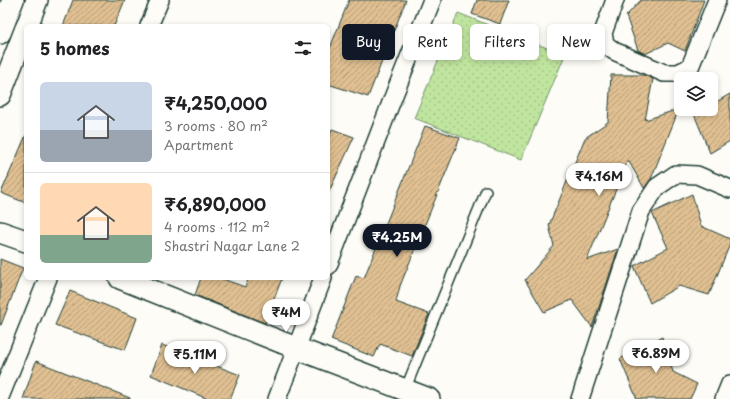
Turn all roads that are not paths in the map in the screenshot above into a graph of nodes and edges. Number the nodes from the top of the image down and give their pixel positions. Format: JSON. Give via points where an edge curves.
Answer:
{"nodes":[{"id":1,"x":13,"y":0,"type":"edge"},
{"id":2,"x":37,"y":0,"type":"edge"},
{"id":3,"x":160,"y":0,"type":"edge"},
{"id":4,"x":432,"y":0,"type":"edge"},
{"id":5,"x":615,"y":0,"type":"edge"},
{"id":6,"x":716,"y":0,"type":"edge"},
{"id":7,"x":27,"y":24,"type":"edge"},
{"id":8,"x":150,"y":24,"type":"edge"},
{"id":9,"x":24,"y":32,"type":"edge"},
{"id":10,"x":0,"y":33,"type":"edge"},
{"id":11,"x":0,"y":95,"type":"edge"},
{"id":12,"x":730,"y":189,"type":"edge"},
{"id":13,"x":486,"y":191,"type":"dead end"},
{"id":14,"x":0,"y":232,"type":"edge"},
{"id":15,"x":24,"y":240,"type":"edge"},
{"id":16,"x":330,"y":261,"type":"edge"},
{"id":17,"x":47,"y":280,"type":"edge"},
{"id":18,"x":125,"y":280,"type":"edge"},
{"id":19,"x":322,"y":280,"type":"edge"},
{"id":20,"x":296,"y":348,"type":"junction"},
{"id":21,"x":730,"y":384,"type":"edge"},
{"id":22,"x":405,"y":390,"type":"junction"},
{"id":23,"x":0,"y":397,"type":"edge"},
{"id":24,"x":277,"y":399,"type":"edge"},
{"id":25,"x":429,"y":399,"type":"edge"},
{"id":26,"x":580,"y":399,"type":"edge"},
{"id":27,"x":724,"y":399,"type":"edge"}],
"edges":[{"from":1,"to":10,"type":"street"},
{"from":2,"to":7,"type":"street"},
{"from":3,"to":8,"type":"street"},
{"from":4,"to":16,"type":"street"},
{"from":5,"to":6,"type":"street","via":[[603,33],[605,44],[614,51],[664,73],[678,73],[690,67]]},
{"from":9,"to":11,"type":"street"},
{"from":12,"to":26,"type":"street","via":[[697,176],[676,174],[657,187],[641,210]]},
{"from":13,"to":22,"type":"lane"},
{"from":14,"to":15,"type":"street"},
{"from":17,"to":23,"type":"street"},
{"from":18,"to":20,"type":"street"},
{"from":19,"to":20,"type":"street"},
{"from":20,"to":22,"type":"street"},
{"from":20,"to":24,"type":"street"},
{"from":21,"to":27,"type":"street"},
{"from":22,"to":25,"type":"street"}]}
